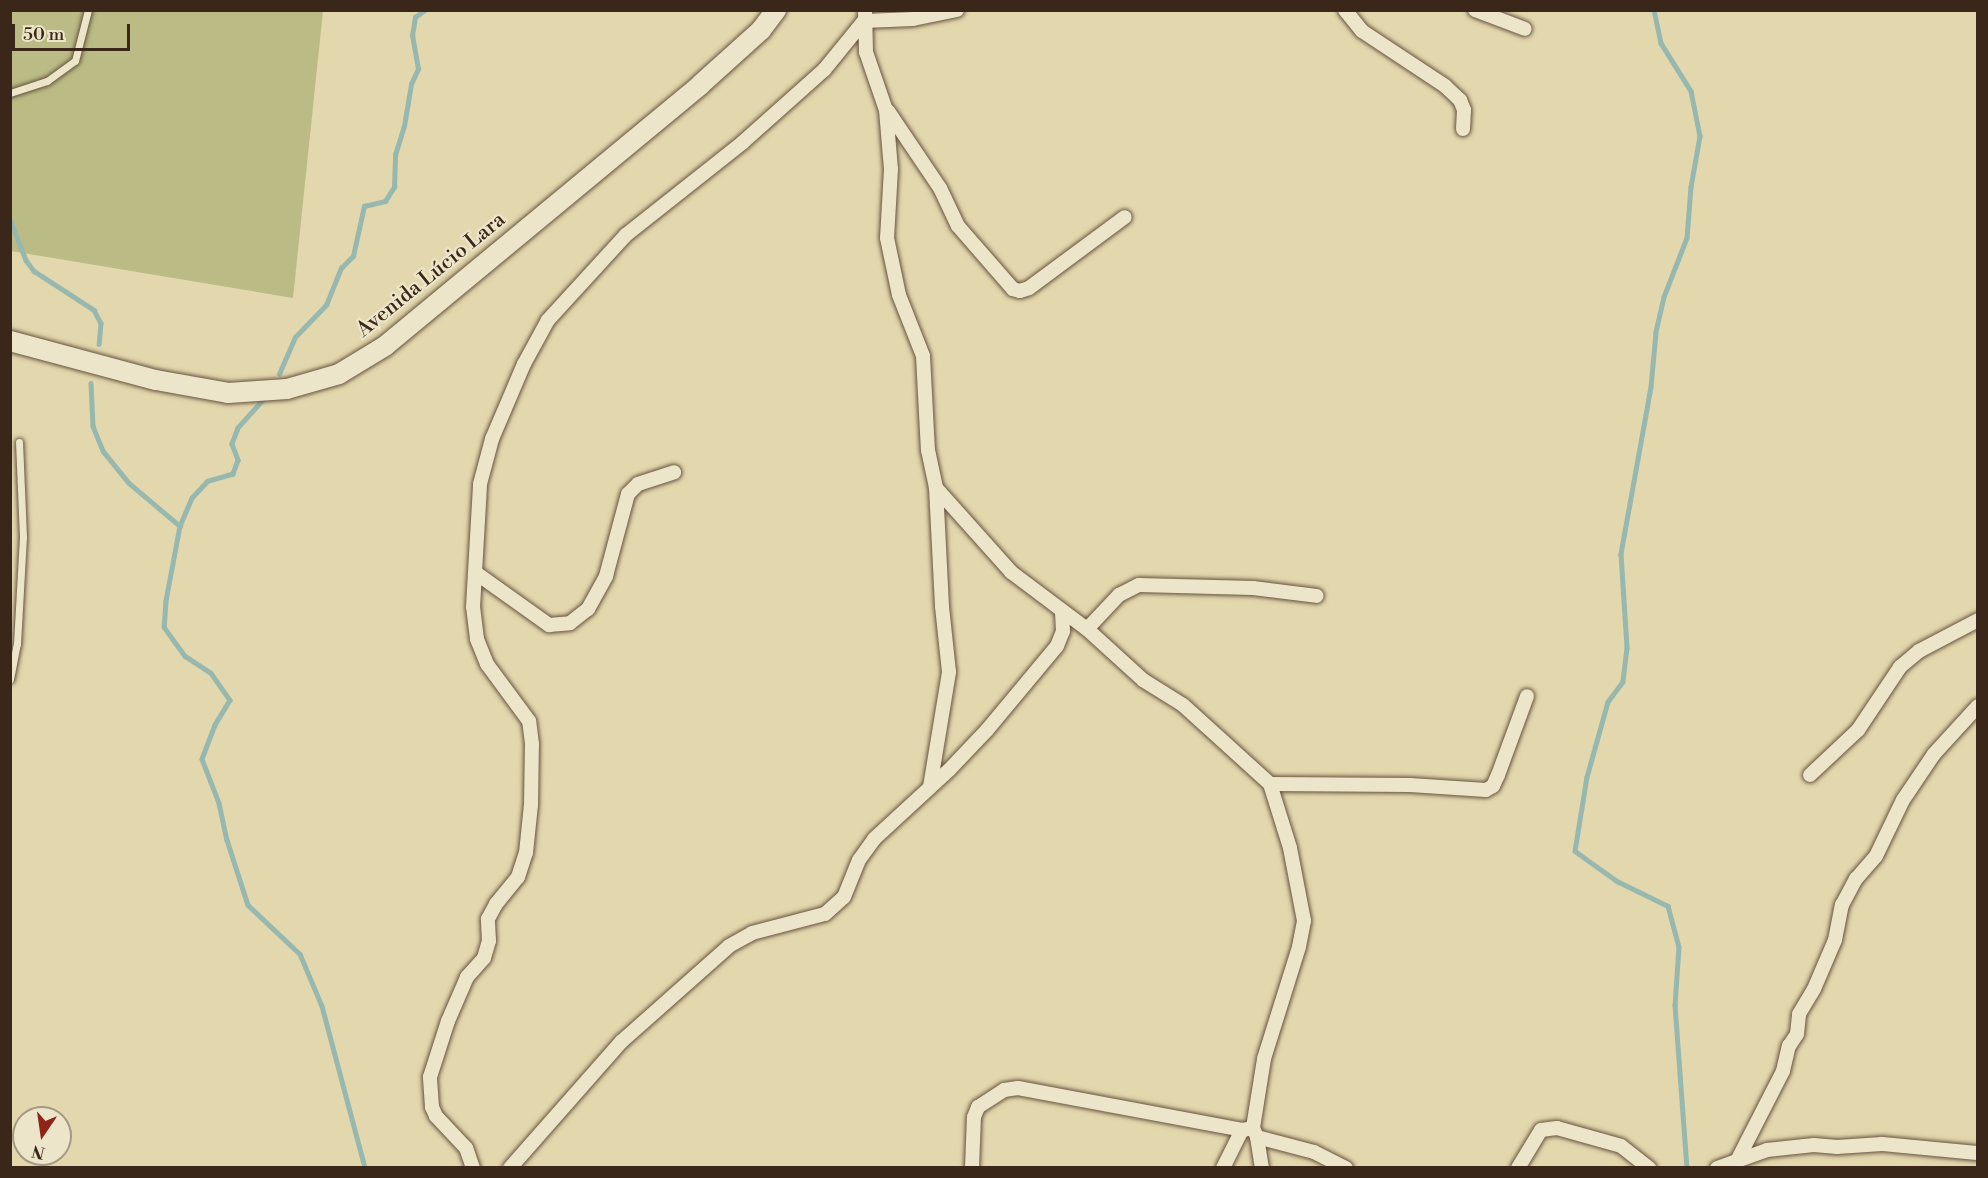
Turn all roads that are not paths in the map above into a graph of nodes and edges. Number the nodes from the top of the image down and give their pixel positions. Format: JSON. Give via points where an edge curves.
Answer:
{"nodes":[{"id":1,"x":88,"y":10,"type":"edge"},
{"id":2,"x":776,"y":10,"type":"edge"},
{"id":3,"x":957,"y":10,"type":"edge"},
{"id":4,"x":1345,"y":10,"type":"edge"},
{"id":5,"x":1475,"y":10,"type":"edge"},
{"id":6,"x":865,"y":16,"type":"edge"},
{"id":7,"x":1526,"y":29,"type":"dead end"},
{"id":8,"x":10,"y":93,"type":"edge"},
{"id":9,"x":886,"y":110,"type":"junction"},
{"id":10,"x":1463,"y":129,"type":"dead end"},
{"id":11,"x":1125,"y":217,"type":"dead end"},
{"id":12,"x":10,"y":341,"type":"edge"},
{"id":13,"x":19,"y":442,"type":"dead end"},
{"id":14,"x":674,"y":472,"type":"dead end"},
{"id":15,"x":936,"y":488,"type":"junction"},
{"id":16,"x":476,"y":573,"type":"junction"},
{"id":17,"x":1317,"y":596,"type":"dead end"},
{"id":18,"x":1062,"y":611,"type":"junction"},
{"id":19,"x":1977,"y":620,"type":"edge"},
{"id":20,"x":1087,"y":629,"type":"junction"},
{"id":21,"x":10,"y":679,"type":"edge"},
{"id":22,"x":1527,"y":696,"type":"dead end"},
{"id":23,"x":1977,"y":706,"type":"edge"},
{"id":24,"x":1810,"y":775,"type":"dead end"},
{"id":25,"x":1270,"y":784,"type":"junction"},
{"id":26,"x":930,"y":787,"type":"junction"},
{"id":27,"x":1251,"y":1132,"type":"junction"},
{"id":28,"x":1977,"y":1153,"type":"edge"},
{"id":29,"x":1738,"y":1159,"type":"junction"},
{"id":30,"x":473,"y":1167,"type":"edge"},
{"id":31,"x":510,"y":1167,"type":"edge"},
{"id":32,"x":972,"y":1167,"type":"edge"},
{"id":33,"x":1223,"y":1167,"type":"edge"},
{"id":34,"x":1262,"y":1167,"type":"edge"},
{"id":35,"x":1346,"y":1167,"type":"edge"},
{"id":36,"x":1518,"y":1167,"type":"edge"},
{"id":37,"x":1649,"y":1167,"type":"edge"},
{"id":38,"x":1717,"y":1167,"type":"edge"}],
"edges":[{"from":1,"to":8,"type":"lane","via":[[75,61],[47,81]]},
{"from":2,"to":12,"type":"main road","name":"Avenida Lúcio Lara","via":[[734,56],[385,346],[339,374],[287,389],[228,393],[174,384]]},
{"from":3,"to":6,"type":"street","via":[[913,19]]},
{"from":4,"to":10,"type":"street","via":[[1362,30],[1460,100]]},
{"from":5,"to":7,"type":"street"},
{"from":6,"to":9,"type":"street","via":[[866,52]]},
{"from":6,"to":16,"type":"street","via":[[824,70],[626,235],[548,320],[492,439],[480,484]]},
{"from":9,"to":11,"type":"street","via":[[940,188],[958,226],[1013,289],[1029,288]]},
{"from":9,"to":15,"type":"street","via":[[891,170],[887,238],[899,295],[923,356],[928,450]]},
{"from":13,"to":21,"type":"lane","via":[[23,537],[17,644]]},
{"from":14,"to":16,"type":"street","via":[[638,484],[628,494],[606,576],[588,609],[570,623],[549,625]]},
{"from":15,"to":18,"type":"street","via":[[1011,572]]},
{"from":15,"to":26,"type":"street","via":[[949,672]]},
{"from":16,"to":30,"type":"street","via":[[473,608],[477,639],[487,664],[529,720],[532,744],[526,853],[518,877],[488,919],[489,941],[484,958],[467,977],[430,1077],[436,1116],[466,1149]]},
{"from":17,"to":20,"type":"street","via":[[1253,588],[1139,585],[1119,595]]},
{"from":18,"to":20,"type":"street"},
{"from":18,"to":26,"type":"street","via":[[1063,631],[1057,646],[987,730]]},
{"from":19,"to":24,"type":"street","via":[[1919,651],[1900,667],[1858,730]]},
{"from":20,"to":25,"type":"street","via":[[1143,680],[1182,705]]},
{"from":22,"to":25,"type":"street","via":[[1498,775],[1493,786],[1485,790]]},
{"from":23,"to":29,"type":"street","via":[[1934,754],[1903,800],[1876,856],[1856,879],[1842,905],[1835,940],[1800,1014],[1783,1071]]},
{"from":25,"to":27,"type":"street","via":[[1290,848],[1304,921],[1264,1059]]},
{"from":26,"to":31,"type":"street","via":[[874,839],[859,860],[844,897],[825,914],[752,933],[729,946],[621,1042]]},
{"from":27,"to":32,"type":"street","via":[[1018,1088],[1004,1090],[978,1107]]},
{"from":27,"to":33,"type":"street"},
{"from":27,"to":34,"type":"street"},
{"from":27,"to":35,"type":"street","via":[[1314,1152]]},
{"from":28,"to":29,"type":"street","via":[[1882,1144],[1814,1144],[1767,1150]]},
{"from":29,"to":38,"type":"street"},
{"from":36,"to":37,"type":"street","via":[[1541,1130],[1557,1128],[1621,1146]]}]}
